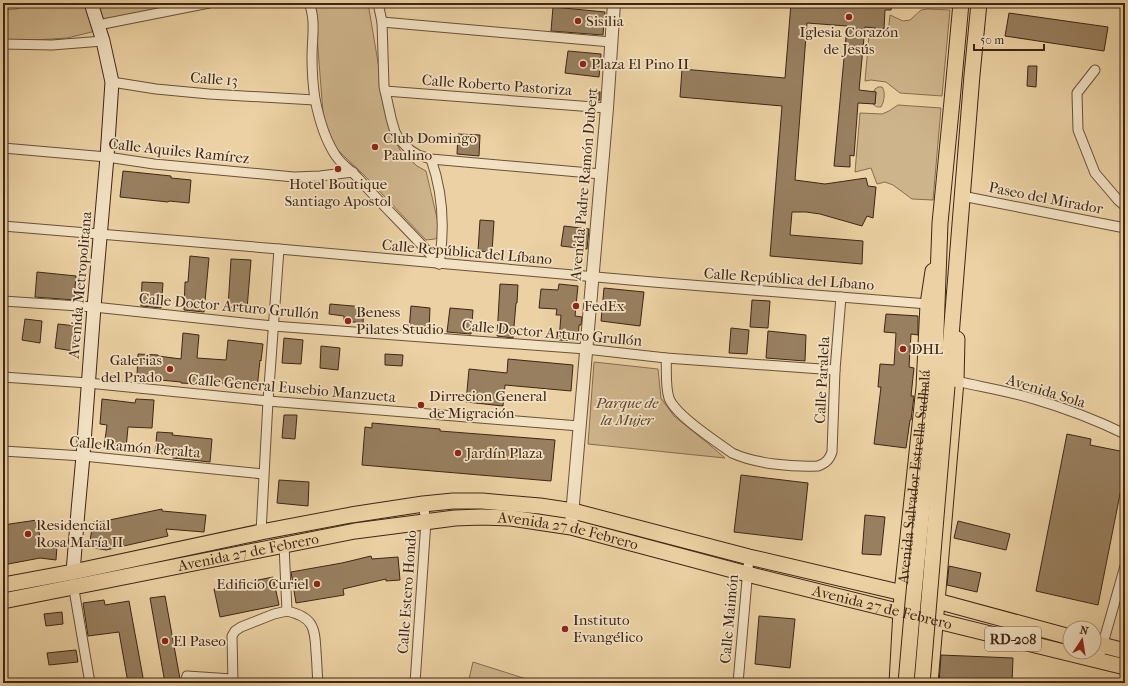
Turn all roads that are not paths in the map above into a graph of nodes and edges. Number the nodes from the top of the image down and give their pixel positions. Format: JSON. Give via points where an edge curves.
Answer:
{"nodes":[{"id":1,"x":92,"y":3,"type":"edge"},
{"id":2,"x":209,"y":3,"type":"edge"},
{"id":3,"x":309,"y":3,"type":"edge"},
{"id":4,"x":378,"y":3,"type":"edge"},
{"id":5,"x":614,"y":3,"type":"edge"},
{"id":6,"x":961,"y":3,"type":"edge"},
{"id":7,"x":979,"y":3,"type":"edge"},
{"id":8,"x":382,"y":22,"type":"junction"},
{"id":9,"x":98,"y":25,"type":"junction"},
{"id":10,"x":103,"y":41,"type":"junction"},
{"id":11,"x":611,"y":42,"type":"junction"},
{"id":12,"x":3,"y":44,"type":"edge"},
{"id":13,"x":1095,"y":70,"type":"dead end"},
{"id":14,"x":112,"y":82,"type":"junction"},
{"id":15,"x":385,"y":91,"type":"junction"},
{"id":16,"x":315,"y":100,"type":"junction"},
{"id":17,"x":607,"y":108,"type":"junction"},
{"id":18,"x":3,"y":148,"type":"edge"},
{"id":19,"x":107,"y":157,"type":"junction"},
{"id":20,"x":431,"y":159,"type":"junction"},
{"id":21,"x":353,"y":172,"type":"junction"},
{"id":22,"x":601,"y":174,"type":"junction"},
{"id":23,"x":962,"y":196,"type":"junction"},
{"id":24,"x":1125,"y":206,"type":"edge"},
{"id":25,"x":940,"y":222,"type":"junction"},
{"id":26,"x":3,"y":226,"type":"edge"},
{"id":27,"x":1125,"y":228,"type":"edge"},
{"id":28,"x":100,"y":233,"type":"junction"},
{"id":29,"x":279,"y":249,"type":"junction"},
{"id":30,"x":439,"y":264,"type":"junction"},
{"id":31,"x":592,"y":277,"type":"junction"},
{"id":32,"x":841,"y":297,"type":"junction"},
{"id":33,"x":3,"y":301,"type":"edge"},
{"id":34,"x":928,"y":304,"type":"junction"},
{"id":35,"x":94,"y":307,"type":"junction"},
{"id":36,"x":272,"y":326,"type":"junction"},
{"id":37,"x":586,"y":349,"type":"junction"},
{"id":38,"x":666,"y":358,"type":"junction"},
{"id":39,"x":835,"y":370,"type":"junction"},
{"id":40,"x":3,"y":377,"type":"edge"},
{"id":41,"x":88,"y":383,"type":"junction"},
{"id":42,"x":946,"y":384,"type":"junction"},
{"id":43,"x":268,"y":401,"type":"junction"},
{"id":44,"x":579,"y":426,"type":"junction"},
{"id":45,"x":1125,"y":434,"type":"edge"},
{"id":46,"x":3,"y":451,"type":"edge"},
{"id":47,"x":83,"y":456,"type":"junction"},
{"id":48,"x":263,"y":474,"type":"junction"},
{"id":49,"x":423,"y":504,"type":"junction"},
{"id":50,"x":573,"y":511,"type":"junction"},
{"id":51,"x":426,"y":521,"type":"junction"},
{"id":52,"x":571,"y":527,"type":"junction"},
{"id":53,"x":261,"y":532,"type":"junction"},
{"id":54,"x":284,"y":545,"type":"junction"},
{"id":55,"x":749,"y":557,"type":"junction"},
{"id":56,"x":1125,"y":566,"type":"edge"},
{"id":57,"x":73,"y":572,"type":"junction"},
{"id":58,"x":747,"y":574,"type":"junction"},
{"id":59,"x":3,"y":585,"type":"edge"},
{"id":60,"x":73,"y":587,"type":"junction"},
{"id":61,"x":902,"y":593,"type":"junction"},
{"id":62,"x":3,"y":601,"type":"edge"},
{"id":63,"x":937,"y":601,"type":"junction"},
{"id":64,"x":287,"y":611,"type":"junction"},
{"id":65,"x":901,"y":612,"type":"junction"},
{"id":66,"x":935,"y":620,"type":"junction"},
{"id":67,"x":1102,"y":632,"type":"edge"},
{"id":68,"x":1062,"y":635,"type":"edge"},
{"id":69,"x":1102,"y":645,"type":"edge"},
{"id":70,"x":1125,"y":651,"type":"edge"},
{"id":71,"x":1098,"y":661,"type":"joint"},
{"id":72,"x":1125,"y":667,"type":"edge"},
{"id":73,"x":233,"y":681,"type":"edge"},
{"id":74,"x":90,"y":683,"type":"edge"},
{"id":75,"x":185,"y":683,"type":"edge"},
{"id":76,"x":318,"y":683,"type":"edge"},
{"id":77,"x":415,"y":683,"type":"edge"},
{"id":78,"x":738,"y":683,"type":"edge"},
{"id":79,"x":897,"y":683,"type":"edge"},
{"id":80,"x":906,"y":683,"type":"edge"},
{"id":81,"x":922,"y":683,"type":"edge"},
{"id":82,"x":930,"y":683,"type":"edge"}],
"edges":[{"from":1,"to":9,"type":"main road","name":"Avenida Metropolitana"},
{"from":2,"to":9,"type":"street"},
{"from":3,"to":16,"type":"street","via":[[312,11],[312,78]]},
{"from":4,"to":8,"type":"street"},
{"from":5,"to":11,"type":"street","name":"Avenida Padre Ramón Dubert"},
{"from":6,"to":25,"type":"main road","name":"Avenida Salvador Estrella Sadhalá"},
{"from":7,"to":23,"type":"main road","name":"Avenida Salvador Estrella Sadhalá"},
{"from":8,"to":11,"type":"street"},
{"from":8,"to":15,"type":"street"},
{"from":9,"to":10,"type":"main road","name":"Avenida Metropolitana"},
{"from":10,"to":12,"type":"street"},
{"from":10,"to":14,"type":"main road","name":"Avenida Metropolitana"},
{"from":11,"to":17,"type":"street","name":"Avenida Padre Ramón Dubert"},
{"from":13,"to":24,"type":"street","via":[[1077,93],[1078,130],[1095,173]]},
{"from":14,"to":16,"type":"street","name":"Calle 13","via":[[171,91]]},
{"from":14,"to":19,"type":"main road","name":"Avenida Metropolitana"},
{"from":15,"to":17,"type":"street","name":"Calle Roberto Pastoriza"},
{"from":15,"to":20,"type":"street","via":[[399,139],[418,155]]},
{"from":16,"to":21,"type":"street","via":[[336,157]]},
{"from":17,"to":22,"type":"street","name":"Avenida Padre Ramón Dubert"},
{"from":18,"to":19,"type":"street","name":"Calle Aquiles Ramírez"},
{"from":19,"to":21,"type":"street","name":"Calle Aquiles Ramírez","via":[[294,177]]},
{"from":19,"to":28,"type":"main road","name":"Avenida Metropolitana"},
{"from":20,"to":22,"type":"street"},
{"from":20,"to":30,"type":"street","via":[[438,182],[443,219]]},
{"from":21,"to":30,"type":"street"},
{"from":22,"to":31,"type":"street","name":"Avenida Padre Ramón Dubert"},
{"from":23,"to":27,"type":"street","name":"Paseo del Mirador"},
{"from":23,"to":42,"type":"main road","name":"Avenida Salvador Estrella Sadhalá"},
{"from":25,"to":34,"type":"main road","name":"Avenida Salvador Estrella Sadhalá"},
{"from":25,"to":42,"type":"main road","name":"Avenida Salvador Estrella Sadhalá"},
{"from":26,"to":28,"type":"street","name":"Calle República del Líbano"},
{"from":28,"to":29,"type":"street","name":"Calle República del Líbano"},
{"from":28,"to":35,"type":"main road","name":"Avenida Metropolitana"},
{"from":29,"to":30,"type":"street","name":"Calle República del Líbano"},
{"from":29,"to":36,"type":"street"},
{"from":30,"to":31,"type":"street","name":"Calle República del Líbano"},
{"from":31,"to":32,"type":"street","name":"Calle República del Líbano"},
{"from":31,"to":37,"type":"street","name":"Avenida Padre Ramón Dubert"},
{"from":32,"to":34,"type":"street","name":"Calle República del Líbano"},
{"from":32,"to":39,"type":"street","name":"Calle Paralela"},
{"from":33,"to":35,"type":"street","name":"Calle Doctor Arturo Grullón"},
{"from":34,"to":61,"type":"main road","name":"Avenida Salvador Estrella Sadhalá","via":[[924,387]]},
{"from":35,"to":36,"type":"street","name":"Calle Doctor Arturo Grullón"},
{"from":35,"to":41,"type":"main road","name":"Avenida Metropolitana"},
{"from":36,"to":37,"type":"street","name":"Calle Doctor Arturo Grullón"},
{"from":36,"to":43,"type":"street"},
{"from":37,"to":38,"type":"street","name":"Calle Doctor Arturo Grullón"},
{"from":37,"to":44,"type":"street","name":"Avenida Padre Ramón Dubert"},
{"from":38,"to":39,"type":"street","name":"Calle Doctor Arturo Grullón"},
{"from":38,"to":39,"type":"street","name":"Calle Paralela","via":[[667,391],[673,406],[732,454],[766,463],[818,466],[830,458]]},
{"from":40,"to":41,"type":"street","name":"Calle General Eusebio Manzueta"},
{"from":41,"to":43,"type":"street","name":"Calle General Eusebio Manzueta"},
{"from":41,"to":47,"type":"main road","name":"Avenida Metropolitana"},
{"from":42,"to":45,"type":"street","name":"Avenida Sola","via":[[1003,391],[1035,399]]},
{"from":42,"to":63,"type":"main road","name":"Avenida Salvador Estrella Sadhalá"},
{"from":42,"to":80,"type":"main road","name":"Avenida Salvador Estrella Sadhalá","bridge":true,"via":[[913,603]]},
{"from":42,"to":81,"type":"main road","name":"Avenida Salvador Estrella Sadhalá","bridge":true},
{"from":43,"to":44,"type":"street","name":"Calle General Eusebio Manzueta"},
{"from":43,"to":48,"type":"street"},
{"from":44,"to":50,"type":"street","name":"Avenida Padre Ramón Dubert"},
{"from":46,"to":47,"type":"street","name":"Calle Ramón Peralta"},
{"from":47,"to":48,"type":"street","name":"Calle Ramón Peralta"},
{"from":47,"to":57,"type":"main road","name":"Avenida Metropolitana"},
{"from":48,"to":53,"type":"street"},
{"from":49,"to":50,"type":"main road","name":"Avenida 27 de Febrero","via":[[482,501]]},
{"from":49,"to":51,"type":"street","name":"Calle Estero Hondo"},
{"from":49,"to":53,"type":"main road","name":"Avenida 27 de Febrero"},
{"from":50,"to":52,"type":"street","name":"Avenida Padre Ramón Dubert"},
{"from":50,"to":55,"type":"main road","name":"Avenida 27 de Febrero"},
{"from":51,"to":52,"type":"main road","name":"Avenida 27 de Febrero","via":[[481,517],[511,518]]},
{"from":51,"to":54,"type":"main road","name":"Avenida 27 de Febrero"},
{"from":51,"to":77,"type":"street","name":"Calle Estero Hondo"},
{"from":52,"to":58,"type":"main road","name":"Avenida 27 de Febrero"},
{"from":53,"to":57,"type":"main road","name":"Avenida 27 de Febrero"},
{"from":54,"to":60,"type":"main road","name":"Avenida 27 de Febrero"},
{"from":54,"to":64,"type":"street"},
{"from":55,"to":58,"type":"street","name":"Calle Maimón"},
{"from":55,"to":61,"type":"main road","name":"Avenida 27 de Febrero"},
{"from":56,"to":67,"type":"street"},
{"from":57,"to":59,"type":"main road","name":"Avenida 27 de Febrero"},
{"from":57,"to":60,"type":"street"},
{"from":58,"to":65,"type":"main road","name":"Avenida 27 de Febrero"},
{"from":58,"to":78,"type":"street","name":"Calle Maimón"},
{"from":60,"to":62,"type":"main road","name":"Avenida 27 de Febrero"},
{"from":60,"to":74,"type":"street"},
{"from":61,"to":63,"type":"main road","name":"Avenida 27 de Febrero"},
{"from":61,"to":65,"type":"main road","name":"Avenida Salvador Estrella Sadhalá"},
{"from":63,"to":66,"type":"main road","name":"Avenida Salvador Estrella Sadhalá"},
{"from":63,"to":68,"type":"main road","name":"Avenida 27 de Febrero","number":"RD-208"},
{"from":64,"to":73,"type":"street","via":[[235,631],[232,636]]},
{"from":64,"to":76,"type":"street","via":[[297,613],[312,626],[315,634]]},
{"from":65,"to":66,"type":"main road","name":"Avenida 27 de Febrero","number":"RD-208"},
{"from":65,"to":79,"type":"main road","name":"Avenida Salvador Estrella Sadhalá"},
{"from":66,"to":71,"type":"main road","name":"Avenida 27 de Febrero","number":"RD-208"},
{"from":66,"to":82,"type":"main road","name":"Avenida Salvador Estrella Sadhalá"},
{"from":69,"to":70,"type":"main road"},
{"from":71,"to":72,"type":"main road","name":"Avenida 27 de Febrero","number":"RD-208"},
{"from":73,"to":75,"type":"street","via":[[187,676]]}]}
